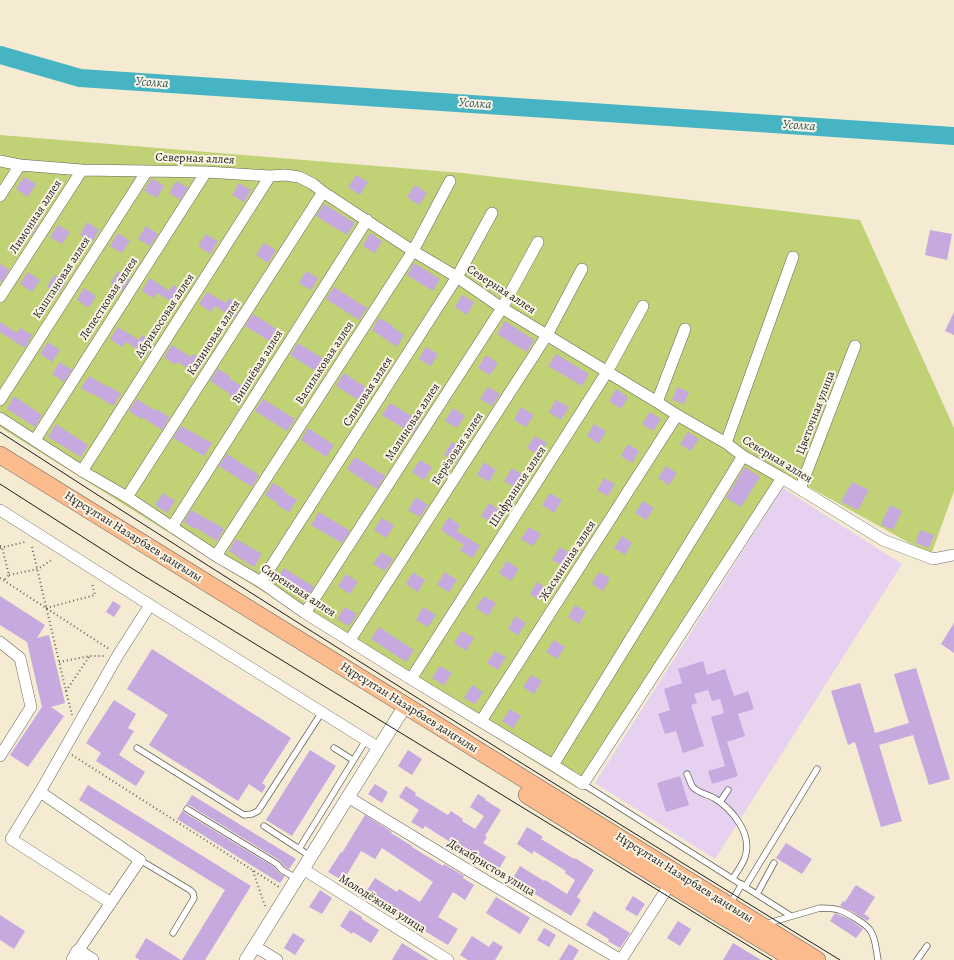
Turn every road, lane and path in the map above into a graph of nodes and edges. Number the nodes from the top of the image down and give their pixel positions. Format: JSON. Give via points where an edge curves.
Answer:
{"nodes":[{"id":1,"x":0,"y":161,"type":"edge"},
{"id":2,"x":20,"y":165,"type":"junction"},
{"id":3,"x":82,"y":170,"type":"junction"},
{"id":4,"x":147,"y":171,"type":"junction"},
{"id":5,"x":206,"y":172,"type":"junction"},
{"id":6,"x":270,"y":176,"type":"junction"},
{"id":7,"x":450,"y":181,"type":"dead end"},
{"id":8,"x":323,"y":192,"type":"junction"},
{"id":9,"x":0,"y":196,"type":"edge"},
{"id":10,"x":492,"y":213,"type":"dead end"},
{"id":11,"x":366,"y":220,"type":"junction"},
{"id":12,"x":538,"y":242,"type":"dead end"},
{"id":13,"x":414,"y":250,"type":"junction"},
{"id":14,"x":793,"y":257,"type":"dead end"},
{"id":15,"x":582,"y":269,"type":"dead end"},
{"id":16,"x":457,"y":277,"type":"junction"},
{"id":17,"x":0,"y":297,"type":"edge"},
{"id":18,"x":643,"y":306,"type":"dead end"},
{"id":19,"x":502,"y":308,"type":"junction"},
{"id":20,"x":685,"y":329,"type":"dead end"},
{"id":21,"x":547,"y":335,"type":"junction"},
{"id":22,"x":855,"y":346,"type":"dead end"},
{"id":23,"x":607,"y":372,"type":"junction"},
{"id":24,"x":0,"y":400,"type":"edge"},
{"id":25,"x":657,"y":402,"type":"junction"},
{"id":26,"x":677,"y":415,"type":"junction"},
{"id":27,"x":0,"y":418,"type":"edge"},
{"id":28,"x":35,"y":440,"type":"junction"},
{"id":29,"x":726,"y":443,"type":"junction"},
{"id":30,"x":0,"y":455,"type":"edge"},
{"id":31,"x":743,"y":456,"type":"junction"},
{"id":32,"x":0,"y":468,"type":"edge"},
{"id":33,"x":82,"y":470,"type":"junction"},
{"id":34,"x":782,"y":478,"type":"junction"},
{"id":35,"x":800,"y":489,"type":"junction"},
{"id":36,"x":127,"y":498,"type":"junction"},
{"id":37,"x":0,"y":510,"type":"edge"},
{"id":38,"x":172,"y":527,"type":"junction"},
{"id":39,"x":25,"y":542,"type":"dead end"},
{"id":40,"x":32,"y":546,"type":"dead end"},
{"id":41,"x":1,"y":547,"type":"edge"},
{"id":42,"x":954,"y":555,"type":"edge"},
{"id":43,"x":216,"y":556,"type":"junction"},
{"id":44,"x":53,"y":559,"type":"dead end"},
{"id":45,"x":38,"y":568,"type":"junction"},
{"id":46,"x":9,"y":575,"type":"junction"},
{"id":47,"x":0,"y":578,"type":"edge"},
{"id":48,"x":4,"y":580,"type":"junction"},
{"id":49,"x":261,"y":582,"type":"junction"},
{"id":50,"x":92,"y":583,"type":"dead end"},
{"id":51,"x":150,"y":605,"type":"junction"},
{"id":52,"x":46,"y":608,"type":"junction"},
{"id":53,"x":305,"y":613,"type":"junction"},
{"id":54,"x":350,"y":640,"type":"junction"},
{"id":55,"x":0,"y":642,"type":"edge"},
{"id":56,"x":118,"y":655,"type":"junction"},
{"id":57,"x":90,"y":656,"type":"junction"},
{"id":58,"x":59,"y":662,"type":"junction"},
{"id":59,"x":411,"y":679,"type":"junction"},
{"id":60,"x":66,"y":691,"type":"junction"},
{"id":61,"x":403,"y":710,"type":"junction"},
{"id":62,"x":322,"y":712,"type":"junction"},
{"id":63,"x":481,"y":721,"type":"junction"},
{"id":64,"x":76,"y":728,"type":"junction"},
{"id":65,"x":366,"y":740,"type":"junction"},
{"id":66,"x":137,"y":748,"type":"dead end"},
{"id":67,"x":334,"y":748,"type":"dead end"},
{"id":68,"x":379,"y":748,"type":"junction"},
{"id":69,"x":64,"y":750,"type":"junction"},
{"id":70,"x":0,"y":756,"type":"edge"},
{"id":71,"x":353,"y":760,"type":"junction"},
{"id":72,"x":553,"y":765,"type":"junction"},
{"id":73,"x":817,"y":769,"type":"dead end"},
{"id":74,"x":687,"y":774,"type":"dead end"},
{"id":75,"x":583,"y":784,"type":"junction"},
{"id":76,"x":728,"y":790,"type":"dead end"},
{"id":77,"x":40,"y":792,"type":"junction"},
{"id":78,"x":348,"y":797,"type":"junction"},
{"id":79,"x":720,"y":802,"type":"junction"},
{"id":80,"x":187,"y":809,"type":"dead end"},
{"id":81,"x":264,"y":826,"type":"dead end"},
{"id":82,"x":299,"y":849,"type":"junction"},
{"id":83,"x":311,"y":856,"type":"junction"},
{"id":84,"x":140,"y":860,"type":"junction"},
{"id":85,"x":774,"y":863,"type":"dead end"},
{"id":86,"x":253,"y":870,"type":"junction"},
{"id":87,"x":300,"y":874,"type":"junction"},
{"id":88,"x":733,"y":878,"type":"junction"},
{"id":89,"x":670,"y":884,"type":"junction"},
{"id":90,"x":744,"y":885,"type":"junction"},
{"id":91,"x":280,"y":888,"type":"dead end"},
{"id":92,"x":757,"y":894,"type":"junction"},
{"id":93,"x":111,"y":903,"type":"junction"},
{"id":94,"x":729,"y":906,"type":"junction"},
{"id":95,"x":266,"y":910,"type":"dead end"},
{"id":96,"x":791,"y":916,"type":"junction"},
{"id":97,"x":762,"y":926,"type":"junction"},
{"id":98,"x":173,"y":933,"type":"dead end"},
{"id":99,"x":254,"y":946,"type":"junction"},
{"id":100,"x":927,"y":946,"type":"dead end"},
{"id":101,"x":76,"y":956,"type":"edge"},
{"id":102,"x":92,"y":960,"type":"edge"},
{"id":103,"x":246,"y":960,"type":"edge"},
{"id":104,"x":277,"y":960,"type":"edge"},
{"id":105,"x":448,"y":960,"type":"edge"},
{"id":106,"x":621,"y":960,"type":"edge"},
{"id":107,"x":795,"y":960,"type":"edge"},
{"id":108,"x":817,"y":960,"type":"edge"},
{"id":109,"x":878,"y":960,"type":"edge"},
{"id":110,"x":917,"y":960,"type":"edge"}],
"edges":[{"from":1,"to":2,"type":"street","name":"Северная аллея"},
{"from":2,"to":3,"type":"street","name":"Северная аллея"},
{"from":2,"to":9,"type":"street"},
{"from":3,"to":4,"type":"street","name":"Северная аллея"},
{"from":3,"to":17,"type":"street","name":"Лимонная аллея"},
{"from":4,"to":5,"type":"street","name":"Северная аллея"},
{"from":4,"to":24,"type":"street","name":"Каштановая аллея"},
{"from":5,"to":6,"type":"street","name":"Северная аллея"},
{"from":5,"to":28,"type":"street","name":"Лепестковая аллея"},
{"from":6,"to":8,"type":"street","name":"Северная аллея","via":[[299,177]]},
{"from":6,"to":33,"type":"street","name":"Абрикосовая аллея"},
{"from":7,"to":13,"type":"street","name":"Васильковая аллея"},
{"from":8,"to":11,"type":"street","name":"Северная аллея"},
{"from":8,"to":36,"type":"street","name":"Калиновая аллея"},
{"from":10,"to":16,"type":"street","name":"Сливовая аллея"},
{"from":11,"to":13,"type":"street","name":"Северная аллея"},
{"from":11,"to":38,"type":"street","name":"Вишнёвая аллея"},
{"from":12,"to":19,"type":"street","name":"Малиновая аллея"},
{"from":13,"to":16,"type":"street","name":"Северная аллея"},
{"from":13,"to":43,"type":"street","name":"Васильковая аллея"},
{"from":14,"to":29,"type":"street"},
{"from":15,"to":21,"type":"street","name":"Берёзовая аллея"},
{"from":16,"to":19,"type":"street","name":"Северная аллея"},
{"from":16,"to":49,"type":"street","name":"Сливовая аллея"},
{"from":18,"to":23,"type":"street","name":"Шафранная аллея"},
{"from":19,"to":21,"type":"street","name":"Северная аллея"},
{"from":19,"to":53,"type":"street","name":"Малиновая аллея"},
{"from":20,"to":25,"type":"street"},
{"from":21,"to":23,"type":"street","name":"Северная аллея"},
{"from":21,"to":54,"type":"street","name":"Берёзовая аллея"},
{"from":22,"to":35,"type":"street","name":"Цветочная улица"},
{"from":23,"to":25,"type":"street","name":"Северная аллея"},
{"from":23,"to":59,"type":"street","name":"Шафранная аллея"},
{"from":25,"to":26,"type":"street","name":"Северная аллея"},
{"from":26,"to":29,"type":"street","name":"Северная аллея"},
{"from":26,"to":63,"type":"street","name":"Жасминная аллея"},
{"from":27,"to":28,"type":"street","name":"Сиреневая аллея"},
{"from":28,"to":33,"type":"street","name":"Сиреневая аллея"},
{"from":29,"to":31,"type":"street","name":"Северная аллея"},
{"from":30,"to":61,"type":"main road","name":"Нұрсұлтан Назарбаев даңғылы"},
{"from":31,"to":34,"type":"street","name":"Северная аллея"},
{"from":31,"to":72,"type":"street"},
{"from":32,"to":61,"type":"main road","name":"Нұрсұлтан Назарбаев даңғылы"},
{"from":33,"to":36,"type":"street","name":"Сиреневая аллея"},
{"from":34,"to":35,"type":"street","name":"Северная аллея"},
{"from":34,"to":75,"type":"street"},
{"from":35,"to":42,"type":"street","name":"Северная аллея","via":[[883,540],[933,559]]},
{"from":36,"to":38,"type":"street","name":"Сиреневая аллея"},
{"from":37,"to":51,"type":"street"},
{"from":38,"to":43,"type":"street","name":"Сиреневая аллея"},
{"from":39,"to":41,"type":"path"},
{"from":40,"to":45,"type":"path"},
{"from":41,"to":46,"type":"path"},
{"from":43,"to":49,"type":"street","name":"Сиреневая аллея"},
{"from":44,"to":45,"type":"path"},
{"from":45,"to":46,"type":"path"},
{"from":45,"to":52,"type":"path"},
{"from":46,"to":48,"type":"path"},
{"from":47,"to":48,"type":"path"},
{"from":48,"to":52,"type":"path"},
{"from":49,"to":53,"type":"street","name":"Сиреневая аллея"},
{"from":50,"to":52,"type":"path","via":[[95,595]]},
{"from":51,"to":56,"type":"street"},
{"from":51,"to":62,"type":"street"},
{"from":52,"to":56,"type":"path"},
{"from":52,"to":58,"type":"path"},
{"from":53,"to":54,"type":"street","name":"Сиреневая аллея"},
{"from":54,"to":59,"type":"street","name":"Сиреневая аллея"},
{"from":55,"to":70,"type":"street","via":[[20,658],[31,706]]},
{"from":56,"to":57,"type":"path"},
{"from":56,"to":64,"type":"street"},
{"from":57,"to":58,"type":"path"},
{"from":57,"to":60,"type":"path"},
{"from":58,"to":60,"type":"path"},
{"from":59,"to":63,"type":"street","name":"Сиреневая аллея"},
{"from":60,"to":64,"type":"path"},
{"from":61,"to":68,"type":"street"},
{"from":61,"to":89,"type":"main road","name":"Нұрсұлтан Назарбаев даңғылы"},
{"from":61,"to":94,"type":"main road","name":"Нұрсұлтан Назарбаев даңғылы"},
{"from":62,"to":65,"type":"street"},
{"from":62,"to":66,"type":"lane","via":[[258,811],[252,814],[244,815]]},
{"from":63,"to":72,"type":"street","name":"Сиреневая аллея"},
{"from":64,"to":69,"type":"street"},
{"from":65,"to":68,"type":"street"},
{"from":65,"to":71,"type":"lane"},
{"from":67,"to":71,"type":"lane"},
{"from":68,"to":78,"type":"street"},
{"from":69,"to":77,"type":"street"},
{"from":69,"to":86,"type":"path"},
{"from":71,"to":82,"type":"lane"},
{"from":72,"to":75,"type":"street","name":"Сиреневая аллея"},
{"from":73,"to":90,"type":"lane"},
{"from":74,"to":79,"type":"lane","via":[[696,790]]},
{"from":75,"to":88,"type":"lane"},
{"from":76,"to":79,"type":"lane"},
{"from":77,"to":84,"type":"street"},
{"from":77,"to":93,"type":"street","via":[[10,839]]},
{"from":78,"to":83,"type":"street"},
{"from":78,"to":106,"type":"street","name":"Декабристов улица"},
{"from":79,"to":88,"type":"lane","via":[[739,822],[747,844],[745,857]]},
{"from":80,"to":87,"type":"lane","via":[[277,864],[282,870]]},
{"from":81,"to":82,"type":"lane"},
{"from":82,"to":83,"type":"lane"},
{"from":83,"to":87,"type":"street"},
{"from":84,"to":93,"type":"street"},
{"from":84,"to":98,"type":"lane","via":[[193,893],[194,898]]},
{"from":85,"to":92,"type":"lane"},
{"from":86,"to":91,"type":"path"},
{"from":86,"to":95,"type":"path"},
{"from":87,"to":99,"type":"street"},
{"from":87,"to":105,"type":"street","name":"Молодёжная улица"},
{"from":88,"to":90,"type":"lane"},
{"from":89,"to":106,"type":"street"},
{"from":89,"to":107,"type":"main road","name":"Нұрсұлтан Назарбаев даңғылы"},
{"from":90,"to":92,"type":"lane"},
{"from":90,"to":94,"type":"lane"},
{"from":92,"to":96,"type":"lane"},
{"from":93,"to":101,"type":"street"},
{"from":94,"to":97,"type":"main road","name":"Нұрсұлтан Назарбаев даңғылы"},
{"from":96,"to":97,"type":"lane"},
{"from":96,"to":109,"type":"lane","via":[[820,908],[840,910],[870,929]]},
{"from":97,"to":108,"type":"main road","name":"Нұрсұлтан Назарбаев даңғылы"},
{"from":99,"to":103,"type":"street"},
{"from":99,"to":104,"type":"street"},
{"from":100,"to":110,"type":"lane"},
{"from":101,"to":102,"type":"street"}]}
